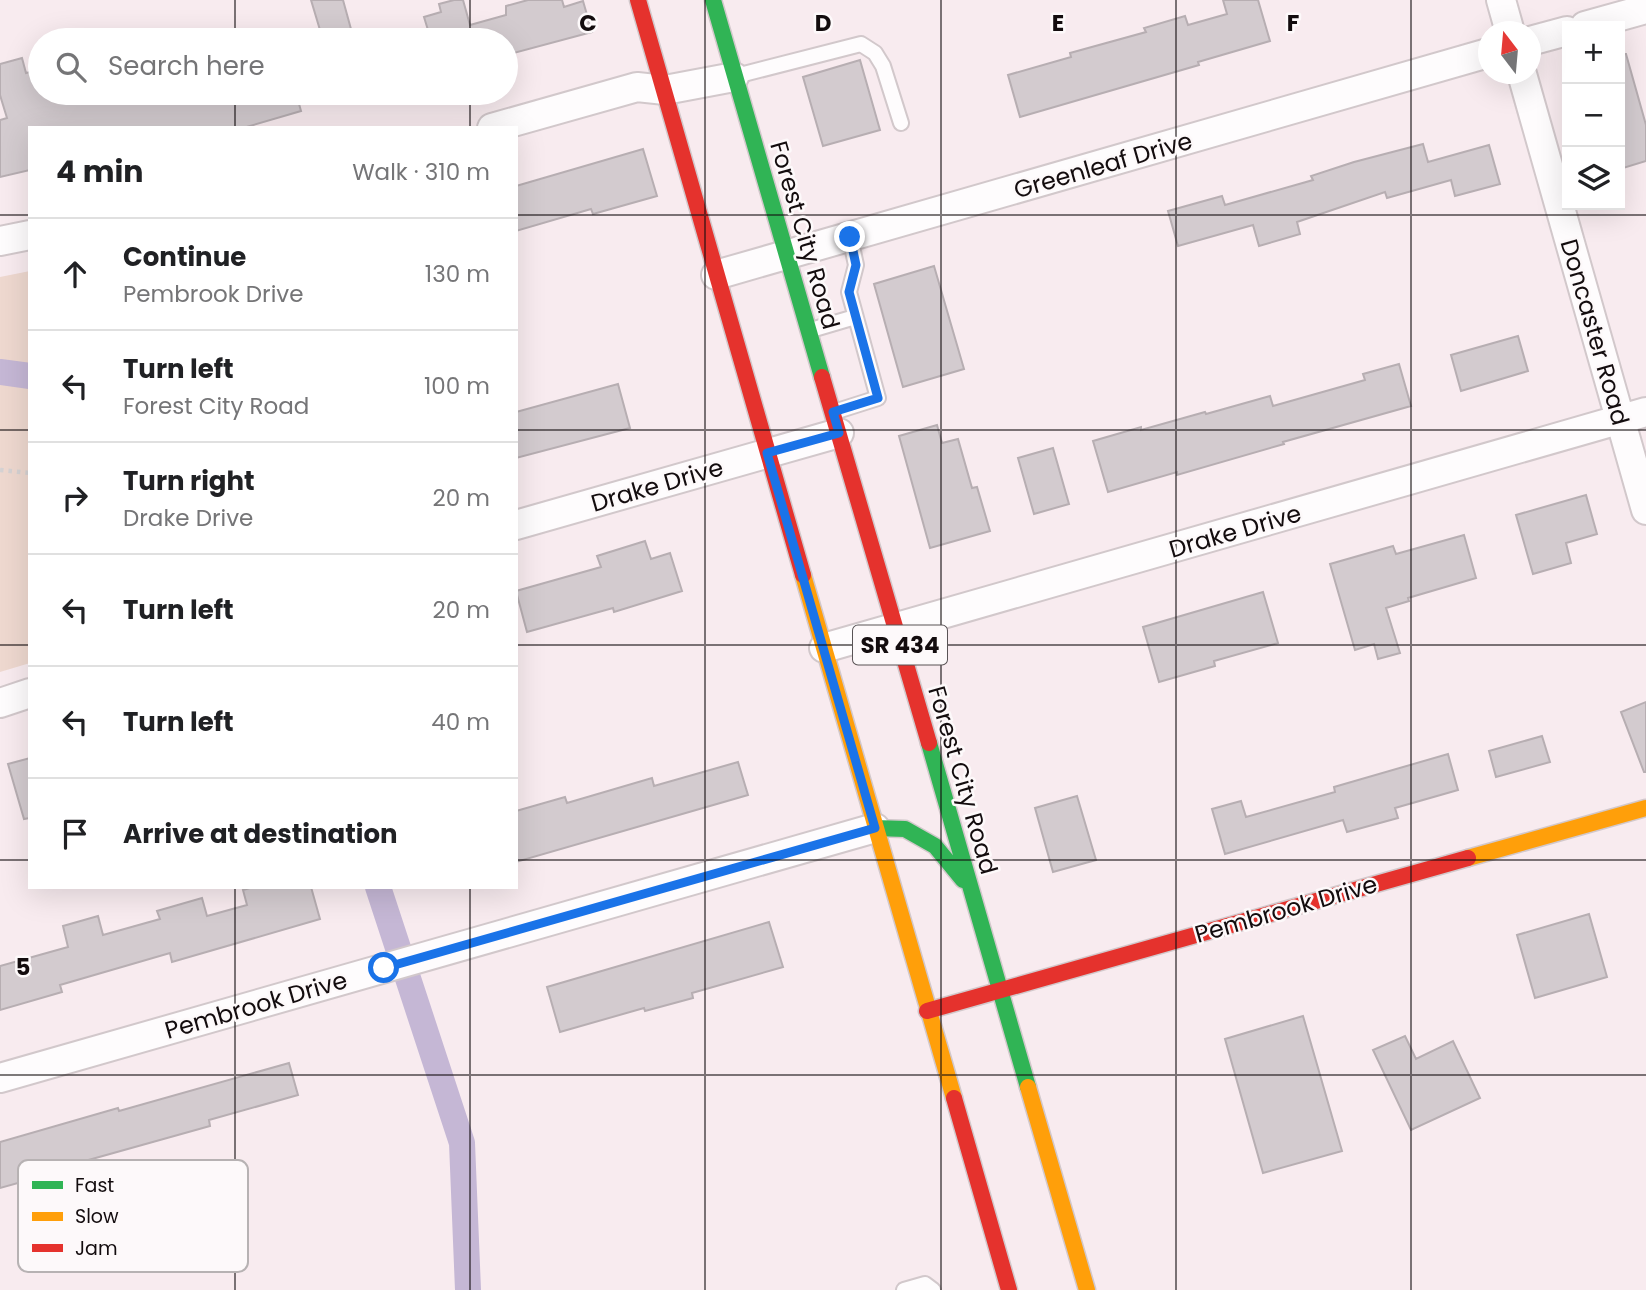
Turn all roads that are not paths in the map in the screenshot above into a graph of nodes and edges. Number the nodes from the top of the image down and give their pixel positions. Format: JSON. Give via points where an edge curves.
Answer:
{"nodes":[{"id":1,"x":638,"y":0,"type":"edge"},
{"id":2,"x":714,"y":0,"type":"edge"},
{"id":3,"x":1501,"y":0,"type":"edge"},
{"id":4,"x":1646,"y":9,"type":"edge"},
{"id":5,"x":1507,"y":21,"type":"edge"},
{"id":6,"x":1603,"y":21,"type":"edge"},
{"id":7,"x":1562,"y":32,"type":"edge"},
{"id":8,"x":1541,"y":38,"type":"edge"},
{"id":9,"x":1478,"y":56,"type":"edge"},
{"id":10,"x":734,"y":77,"type":"junction"},
{"id":11,"x":1525,"y":84,"type":"edge"},
{"id":12,"x":665,"y":90,"type":"junction"},
{"id":13,"x":901,"y":123,"type":"dead end"},
{"id":14,"x":499,"y":126,"type":"edge"},
{"id":15,"x":28,"y":235,"type":"edge"},
{"id":16,"x":850,"y":237,"type":"junction"},
{"id":17,"x":0,"y":241,"type":"edge"},
{"id":18,"x":788,"y":254,"type":"junction"},
{"id":19,"x":716,"y":275,"type":"junction"},
{"id":20,"x":855,"y":317,"type":"junction"},
{"id":21,"x":809,"y":330,"type":"junction"},
{"id":22,"x":1633,"y":415,"type":"edge"},
{"id":23,"x":836,"y":423,"type":"junction"},
{"id":24,"x":767,"y":453,"type":"junction"},
{"id":25,"x":1646,"y":510,"type":"edge"},
{"id":26,"x":518,"y":524,"type":"edge"},
{"id":27,"x":895,"y":629,"type":"junction"},
{"id":28,"x":824,"y":648,"type":"junction"},
{"id":29,"x":28,"y":695,"type":"edge"},
{"id":30,"x":0,"y":703,"type":"edge"},
{"id":31,"x":1646,"y":808,"type":"edge"},
{"id":32,"x":875,"y":828,"type":"junction"},
{"id":33,"x":971,"y":890,"type":"junction"},
{"id":34,"x":999,"y":990,"type":"junction"},
{"id":35,"x":927,"y":1011,"type":"junction"},
{"id":36,"x":0,"y":1078,"type":"edge"},
{"id":37,"x":904,"y":1290,"type":"edge"},
{"id":38,"x":933,"y":1290,"type":"edge"},
{"id":39,"x":1009,"y":1290,"type":"edge"},
{"id":40,"x":1087,"y":1290,"type":"edge"}],
"edges":[{"from":1,"to":12,"type":"main road","number":"SR 434"},
{"from":2,"to":10,"type":"main road","name":"Forest City Road","number":"SR 434"},
{"from":3,"to":5,"type":"street"},
{"from":4,"to":6,"type":"street"},
{"from":7,"to":8,"type":"street"},
{"from":9,"to":16,"type":"street","name":"Greenleaf Drive"},
{"from":10,"to":12,"type":"street"},
{"from":10,"to":13,"type":"lane","via":[[860,44],[875,53],[883,66]]},
{"from":10,"to":18,"type":"main road","name":"Forest City Road","number":"SR 434"},
{"from":11,"to":22,"type":"street","name":"Doncaster Road"},
{"from":12,"to":14,"type":"street","via":[[637,87]]},
{"from":12,"to":19,"type":"main road","number":"SR 434"},
{"from":15,"to":17,"type":"street"},
{"from":16,"to":18,"type":"street","name":"Greenleaf Drive"},
{"from":16,"to":20,"type":"lane","via":[[856,265],[849,292]]},
{"from":18,"to":19,"type":"street","name":"Greenleaf Drive"},
{"from":18,"to":21,"type":"main road","name":"Forest City Road","number":"SR 434"},
{"from":19,"to":24,"type":"main road","number":"SR 434"},
{"from":20,"to":21,"type":"lane"},
{"from":20,"to":23,"type":"lane","via":[[878,398]]},
{"from":21,"to":23,"type":"main road","name":"Forest City Road","number":"SR 434"},
{"from":22,"to":25,"type":"street","name":"Doncaster Road"},
{"from":22,"to":27,"type":"street","name":"Drake Drive"},
{"from":23,"to":24,"type":"street","name":"Drake Drive"},
{"from":23,"to":27,"type":"main road","name":"Forest City Road","number":"SR 434"},
{"from":24,"to":26,"type":"street","name":"Drake Drive"},
{"from":24,"to":28,"type":"main road","number":"SR 434"},
{"from":27,"to":28,"type":"street","name":"Drake Drive"},
{"from":27,"to":33,"type":"main road","name":"Forest City Road","number":"SR 434"},
{"from":28,"to":32,"type":"main road","number":"SR 434"},
{"from":29,"to":30,"type":"street"},
{"from":31,"to":34,"type":"main road","name":"Pembrook Drive"},
{"from":32,"to":33,"type":"main road","via":[[905,829],[935,846]]},
{"from":32,"to":35,"type":"main road","number":"SR 434"},
{"from":32,"to":36,"type":"street","name":"Pembrook Drive"},
{"from":33,"to":34,"type":"main road","name":"Forest City Road","number":"SR 434"},
{"from":34,"to":35,"type":"main road","name":"Pembrook Drive"},
{"from":34,"to":40,"type":"main road","name":"Forest City Road","number":"SR 434"},
{"from":35,"to":39,"type":"main road","number":"SR 434"},
{"from":37,"to":38,"type":"lane","via":[[925,1284]]}]}
